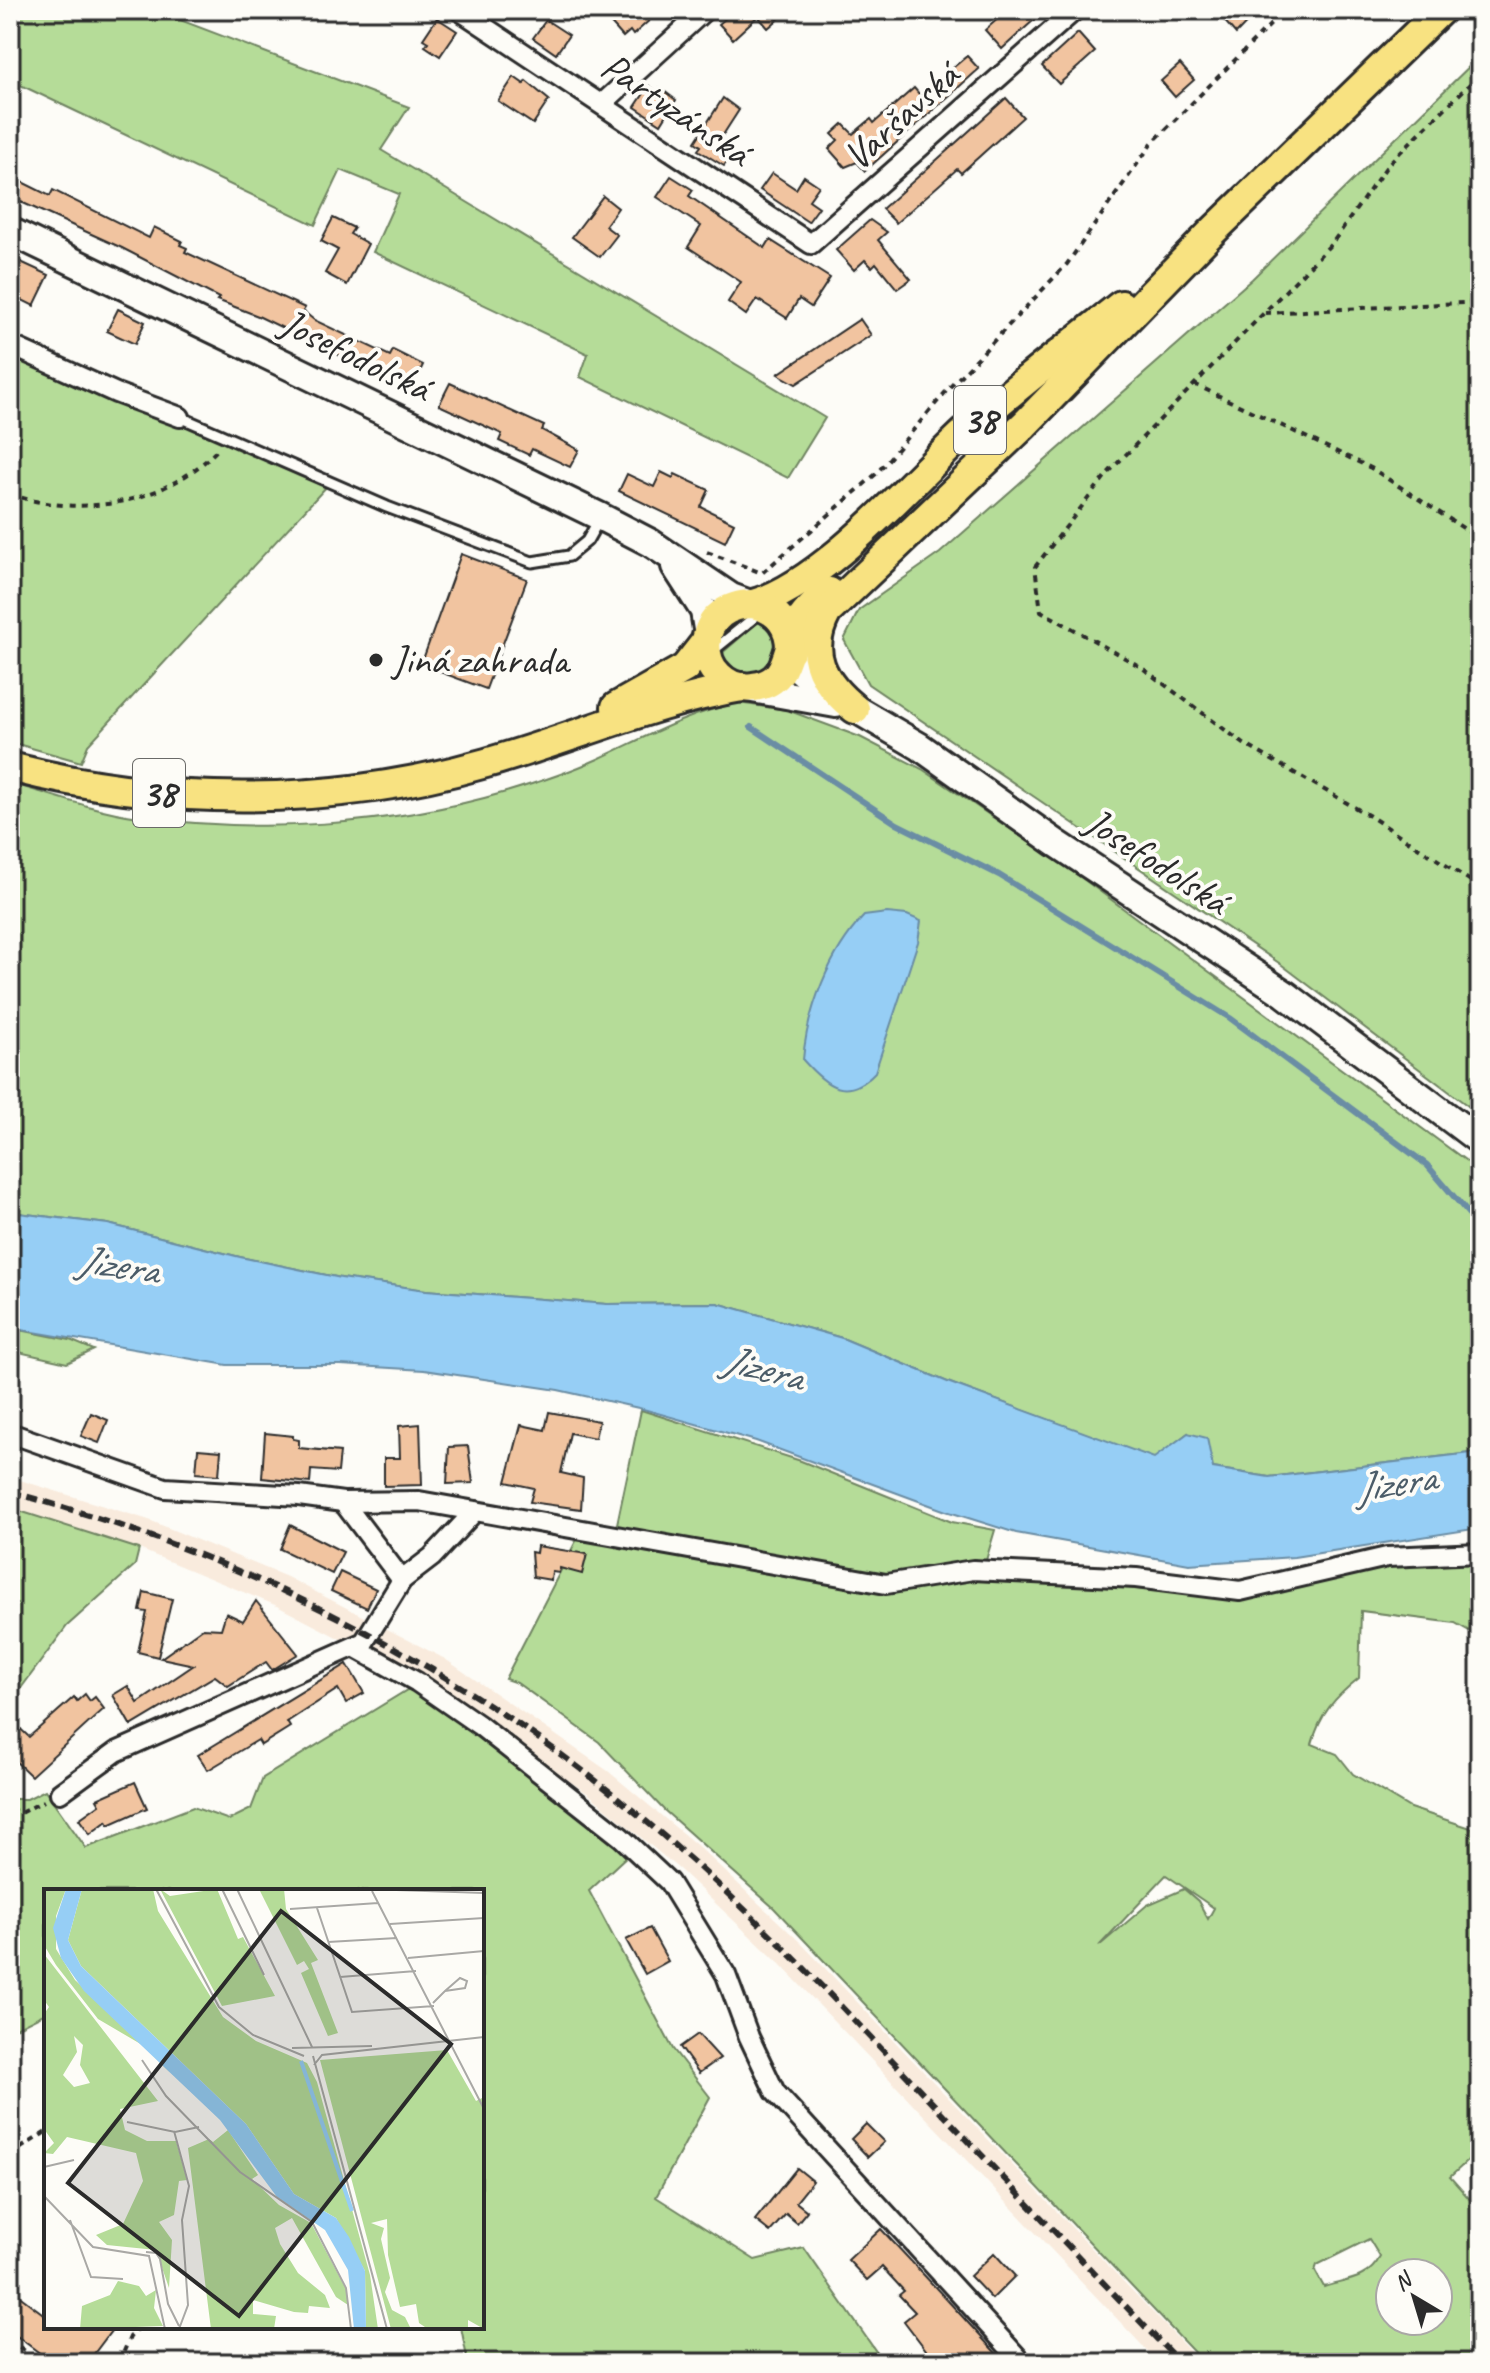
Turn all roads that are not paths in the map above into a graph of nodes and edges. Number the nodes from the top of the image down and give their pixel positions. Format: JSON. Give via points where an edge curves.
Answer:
{"nodes":[{"id":1,"x":459,"y":10,"type":"edge"},
{"id":2,"x":705,"y":10,"type":"edge"},
{"id":3,"x":1075,"y":10,"type":"edge"},
{"id":4,"x":1441,"y":10,"type":"edge"},
{"id":5,"x":603,"y":103,"type":"junction"},
{"id":6,"x":10,"y":231,"type":"edge"},
{"id":7,"x":1210,"y":234,"type":"junction"},
{"id":8,"x":811,"y":244,"type":"joint"},
{"id":9,"x":10,"y":345,"type":"edge"},
{"id":10,"x":180,"y":417,"type":"joint"},
{"id":11,"x":601,"y":517,"type":"junction"},
{"id":12,"x":918,"y":523,"type":"junction"},
{"id":13,"x":666,"y":554,"type":"junction"},
{"id":14,"x":756,"y":605,"type":"junction"},
{"id":15,"x":707,"y":644,"type":"junction"},
{"id":16,"x":790,"y":652,"type":"junction"},
{"id":17,"x":745,"y":688,"type":"junction"},
{"id":18,"x":855,"y":709,"type":"junction"},
{"id":19,"x":548,"y":742,"type":"junction"},
{"id":20,"x":10,"y":767,"type":"edge"},
{"id":21,"x":1480,"y":1141,"type":"edge"},
{"id":22,"x":10,"y":1433,"type":"edge"},
{"id":23,"x":343,"y":1502,"type":"junction"},
{"id":24,"x":475,"y":1511,"type":"junction"},
{"id":25,"x":1480,"y":1553,"type":"edge"},
{"id":26,"x":402,"y":1580,"type":"junction"},
{"id":27,"x":354,"y":1647,"type":"junction"},
{"id":28,"x":60,"y":1793,"type":"road end"},
{"id":29,"x":1023,"y":2363,"type":"edge"}],
"edges":[{"from":1,"to":5,"type":"street","name":"Partyzánská"},
{"from":2,"to":5,"type":"street"},
{"from":3,"to":8,"type":"street","name":"Varšavská"},
{"from":4,"to":7,"type":"main road","number":"38"},
{"from":5,"to":8,"type":"street","name":"Partyzánská"},
{"from":6,"to":11,"type":"main road","name":"Josefodolská"},
{"from":7,"to":12,"type":"main road","number":"38","via":[[1072,378]]},
{"from":7,"to":14,"type":"main road","number":"38","via":[[1006,397],[793,586]]},
{"from":9,"to":10,"type":"street"},
{"from":10,"to":11,"type":"lane","via":[[387,507],[532,562],[569,556],[587,541]]},
{"from":11,"to":13,"type":"main road","name":"Josefodolská"},
{"from":12,"to":16,"type":"main road","number":"38","via":[[812,607],[797,628]]},
{"from":12,"to":18,"type":"main road","via":[[822,620],[816,650],[820,669],[832,690]]},
{"from":13,"to":14,"type":"main road","name":"Josefodolská","via":[[717,589]]},
{"from":13,"to":15,"type":"main road","name":"Josefodolská","via":[[701,606]]},
{"from":14,"to":15,"type":"main road","number":"38","via":[[724,612]]},
{"from":14,"to":16,"type":"main road","via":[[785,626]]},
{"from":15,"to":17,"type":"main road","via":[[718,675]]},
{"from":15,"to":19,"type":"main road","number":"38","via":[[677,674]]},
{"from":16,"to":17,"type":"main road","number":"38","via":[[775,678]]},
{"from":16,"to":18,"type":"main road","name":"Josefodolská","via":[[806,676]]},
{"from":17,"to":18,"type":"main road"},
{"from":17,"to":19,"type":"main road","number":"38","via":[[678,700]]},
{"from":18,"to":21,"type":"main road","name":"Josefodolská","via":[[919,746],[1285,994]]},
{"from":19,"to":20,"type":"main road","number":"38","via":[[412,781],[269,797],[149,792]]},
{"from":22,"to":23,"type":"street","via":[[165,1488]]},
{"from":23,"to":24,"type":"street","via":[[419,1501]]},
{"from":23,"to":26,"type":"street"},
{"from":24,"to":25,"type":"street","via":[[886,1584],[973,1570],[1136,1578],[1240,1591],[1387,1557]]},
{"from":24,"to":26,"type":"street"},
{"from":26,"to":27,"type":"street","via":[[371,1635]]},
{"from":27,"to":28,"type":"street","via":[[116,1752]]},
{"from":27,"to":29,"type":"street","via":[[479,1725],[621,1837],[669,1882],[726,1975],[775,2092]]}]}
